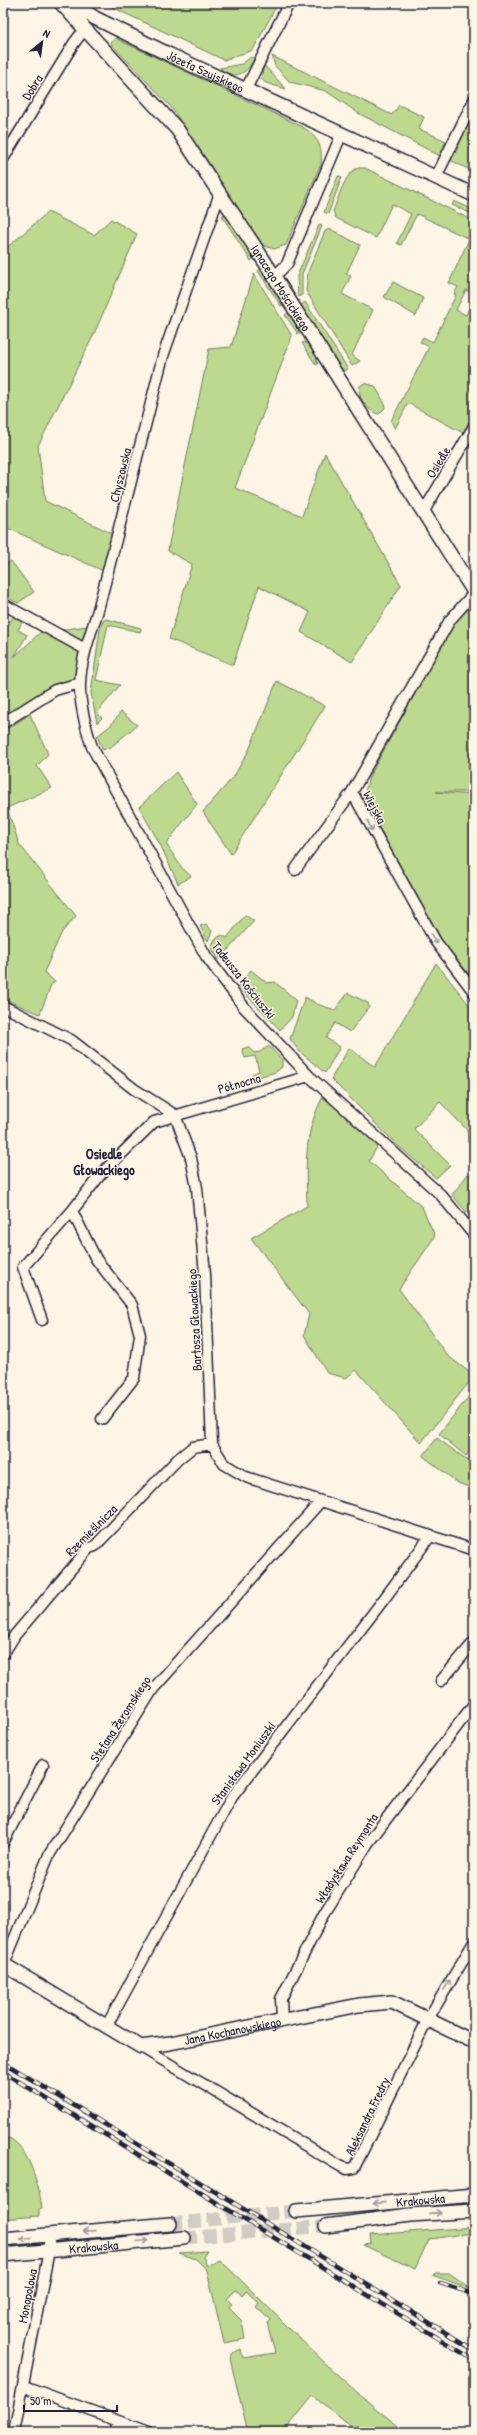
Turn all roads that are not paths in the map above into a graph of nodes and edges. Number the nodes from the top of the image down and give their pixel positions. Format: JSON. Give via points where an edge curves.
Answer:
{"nodes":[{"id":1,"x":61,"y":3,"type":"edge"},
{"id":2,"x":72,"y":3,"type":"edge"},
{"id":3,"x":289,"y":3,"type":"edge"},
{"id":4,"x":84,"y":30,"type":"junction"},
{"id":5,"x":246,"y":89,"type":"junction"},
{"id":6,"x":474,"y":100,"type":"edge"},
{"id":7,"x":342,"y":133,"type":"junction"},
{"id":8,"x":3,"y":159,"type":"edge"},
{"id":9,"x":436,"y":177,"type":"junction"},
{"id":10,"x":220,"y":192,"type":"junction"},
{"id":11,"x":474,"y":195,"type":"edge"},
{"id":12,"x":274,"y":277,"type":"junction"},
{"id":13,"x":474,"y":426,"type":"edge"},
{"id":14,"x":424,"y":510,"type":"junction"},
{"id":15,"x":474,"y":592,"type":"edge"},
{"id":16,"x":3,"y":604,"type":"edge"},
{"id":17,"x":86,"y":649,"type":"junction"},
{"id":18,"x":80,"y":683,"type":"junction"},
{"id":19,"x":3,"y":723,"type":"edge"},
{"id":20,"x":352,"y":792,"type":"junction"},
{"id":21,"x":295,"y":870,"type":"dead end"},
{"id":22,"x":474,"y":992,"type":"edge"},
{"id":23,"x":3,"y":1006,"type":"edge"},
{"id":24,"x":309,"y":1076,"type":"junction"},
{"id":25,"x":175,"y":1115,"type":"junction"},
{"id":26,"x":72,"y":1211,"type":"junction"},
{"id":27,"x":474,"y":1235,"type":"edge"},
{"id":28,"x":42,"y":1320,"type":"dead end"},
{"id":29,"x":102,"y":1419,"type":"dead end"},
{"id":30,"x":212,"y":1444,"type":"junction"},
{"id":31,"x":321,"y":1501,"type":"junction"},
{"id":32,"x":431,"y":1535,"type":"junction"},
{"id":33,"x":474,"y":1550,"type":"edge"},
{"id":34,"x":474,"y":1642,"type":"edge"},
{"id":35,"x":3,"y":1654,"type":"edge"},
{"id":36,"x":441,"y":1681,"type":"dead end"},
{"id":37,"x":474,"y":1704,"type":"edge"},
{"id":38,"x":43,"y":1765,"type":"dead end"},
{"id":39,"x":3,"y":1843,"type":"edge"},
{"id":40,"x":474,"y":1942,"type":"edge"},
{"id":41,"x":3,"y":1964,"type":"edge"},
{"id":42,"x":428,"y":2019,"type":"junction"},
{"id":43,"x":282,"y":2020,"type":"junction"},
{"id":44,"x":106,"y":2026,"type":"junction"},
{"id":45,"x":474,"y":2042,"type":"edge"},
{"id":46,"x":141,"y":2047,"type":"junction"},
{"id":47,"x":474,"y":2195,"type":"edge"},
{"id":48,"x":474,"y":2210,"type":"edge"},
{"id":49,"x":296,"y":2211,"type":"tunnel mouth"},
{"id":50,"x":170,"y":2224,"type":"tunnel mouth"},
{"id":51,"x":326,"y":2226,"type":"tunnel mouth"},
{"id":52,"x":49,"y":2236,"type":"junction"},
{"id":53,"x":184,"y":2238,"type":"tunnel mouth"},
{"id":54,"x":3,"y":2240,"type":"edge"},
{"id":55,"x":49,"y":2250,"type":"junction"},
{"id":56,"x":3,"y":2255,"type":"edge"},
{"id":57,"x":24,"y":2386,"type":"junction"},
{"id":58,"x":118,"y":2421,"type":"junction"},
{"id":59,"x":14,"y":2432,"type":"edge"},
{"id":60,"x":115,"y":2432,"type":"edge"},
{"id":61,"x":148,"y":2432,"type":"edge"}],
"edges":[{"from":1,"to":4,"type":"street","name":"Ignacego Mościckiego"},
{"from":2,"to":5,"type":"street","name":"Józefa Szujskiego","via":[[133,37]]},
{"from":3,"to":5,"type":"street"},
{"from":4,"to":8,"type":"street","name":"Dobra"},
{"from":4,"to":10,"type":"street","name":"Ignacego Mościckiego","via":[[177,129]]},
{"from":5,"to":7,"type":"street","name":"Józefa Szujskiego"},
{"from":6,"to":9,"type":"street"},
{"from":7,"to":9,"type":"street","name":"Józefa Szujskiego"},
{"from":7,"to":12,"type":"street","via":[[287,264]]},
{"from":9,"to":11,"type":"street","name":"Józefa Szujskiego"},
{"from":10,"to":12,"type":"street","name":"Ignacego Mościckiego"},
{"from":10,"to":17,"type":"street","name":"Chyszowska","via":[[163,356]]},
{"from":12,"to":14,"type":"street","name":"Ignacego Mościckiego"},
{"from":13,"to":14,"type":"street","name":"Osiedle"},
{"from":14,"to":15,"type":"street","name":"Ignacego Mościckiego"},
{"from":15,"to":20,"type":"street","name":"Wiejska","via":[[450,620]]},
{"from":16,"to":17,"type":"street"},
{"from":17,"to":18,"type":"street","name":"Chyszowska"},
{"from":18,"to":19,"type":"street","via":[[55,690]]},
{"from":18,"to":24,"type":"street","name":"Tadeusza Kościuszki","via":[[92,747],[206,956],[244,1007]]},
{"from":20,"to":21,"type":"street"},
{"from":20,"to":22,"type":"street","name":"Wiejska","one_way":true,"via":[[436,942]]},
{"from":23,"to":25,"type":"street","via":[[71,1040],[134,1089]]},
{"from":24,"to":25,"type":"street","name":"Północna"},
{"from":24,"to":27,"type":"street","name":"Tadeusza Kościuszki","via":[[435,1190]]},
{"from":25,"to":26,"type":"street","name":"Północna","via":[[154,1122],[101,1174]]},
{"from":25,"to":30,"type":"street","name":"Bartosza Głowackiego","via":[[191,1158],[197,1188],[205,1280]]},
{"from":26,"to":28,"type":"street","name":"Północna","via":[[23,1267]]},
{"from":26,"to":29,"type":"street","via":[[96,1259],[132,1305],[140,1335],[134,1378]]},
{"from":30,"to":31,"type":"street","name":"Bartosza Głowackiego","via":[[224,1464],[236,1472]]},
{"from":30,"to":35,"type":"street","name":"Rzemieślnicza","via":[[193,1447],[178,1459],[96,1546],[90,1548],[15,1634]]},
{"from":31,"to":32,"type":"street","name":"Bartosza Głowackiego"},
{"from":31,"to":41,"type":"street","name":"Stefana Żeromskiego","via":[[152,1689],[49,1855]]},
{"from":32,"to":33,"type":"street","name":"Bartosza Głowackiego"},
{"from":32,"to":44,"type":"street","name":"Stanisława Moniuszki","via":[[232,1797]]},
{"from":34,"to":36,"type":"street"},
{"from":37,"to":43,"type":"street","name":"Władysława Reymonta","via":[[368,1843],[324,1914],[281,1999]]},
{"from":38,"to":39,"type":"street"},
{"from":42,"to":40,"type":"street","name":"Aleksandra Fredry","one_way":true},
{"from":41,"to":44,"type":"street"},
{"from":42,"to":43,"type":"street","name":"Jana Kochanowskiego","via":[[392,2002],[359,2005]]},
{"from":42,"to":45,"type":"street","name":"Jana Kochanowskiego"},
{"from":42,"to":46,"type":"street","name":"Aleksandra Fredry","via":[[357,2166],[351,2169],[340,2166]]},
{"from":43,"to":46,"type":"street","name":"Jana Kochanowskiego","via":[[170,2044]]},
{"from":44,"to":46,"type":"street"},
{"from":47,"to":49,"type":"street","name":"Krakowska","one_way":true},
{"from":51,"to":48,"type":"street","name":"Krakowska","one_way":true,"via":[[410,2214]]},
{"from":50,"to":52,"type":"street","name":"Krakowska","one_way":true},
{"from":52,"to":54,"type":"street","name":"Krakowska","one_way":true},
{"from":52,"to":55,"type":"street","name":"Monopolowa"},
{"from":55,"to":53,"type":"street","name":"Krakowska","one_way":true},
{"from":55,"to":56,"type":"street","name":"Krakowska"},
{"from":55,"to":57,"type":"street","name":"Monopolowa"},
{"from":57,"to":58,"type":"street"},
{"from":57,"to":59,"type":"street","name":"Monopolowa"},
{"from":58,"to":60,"type":"street"},
{"from":58,"to":61,"type":"street"}]}
